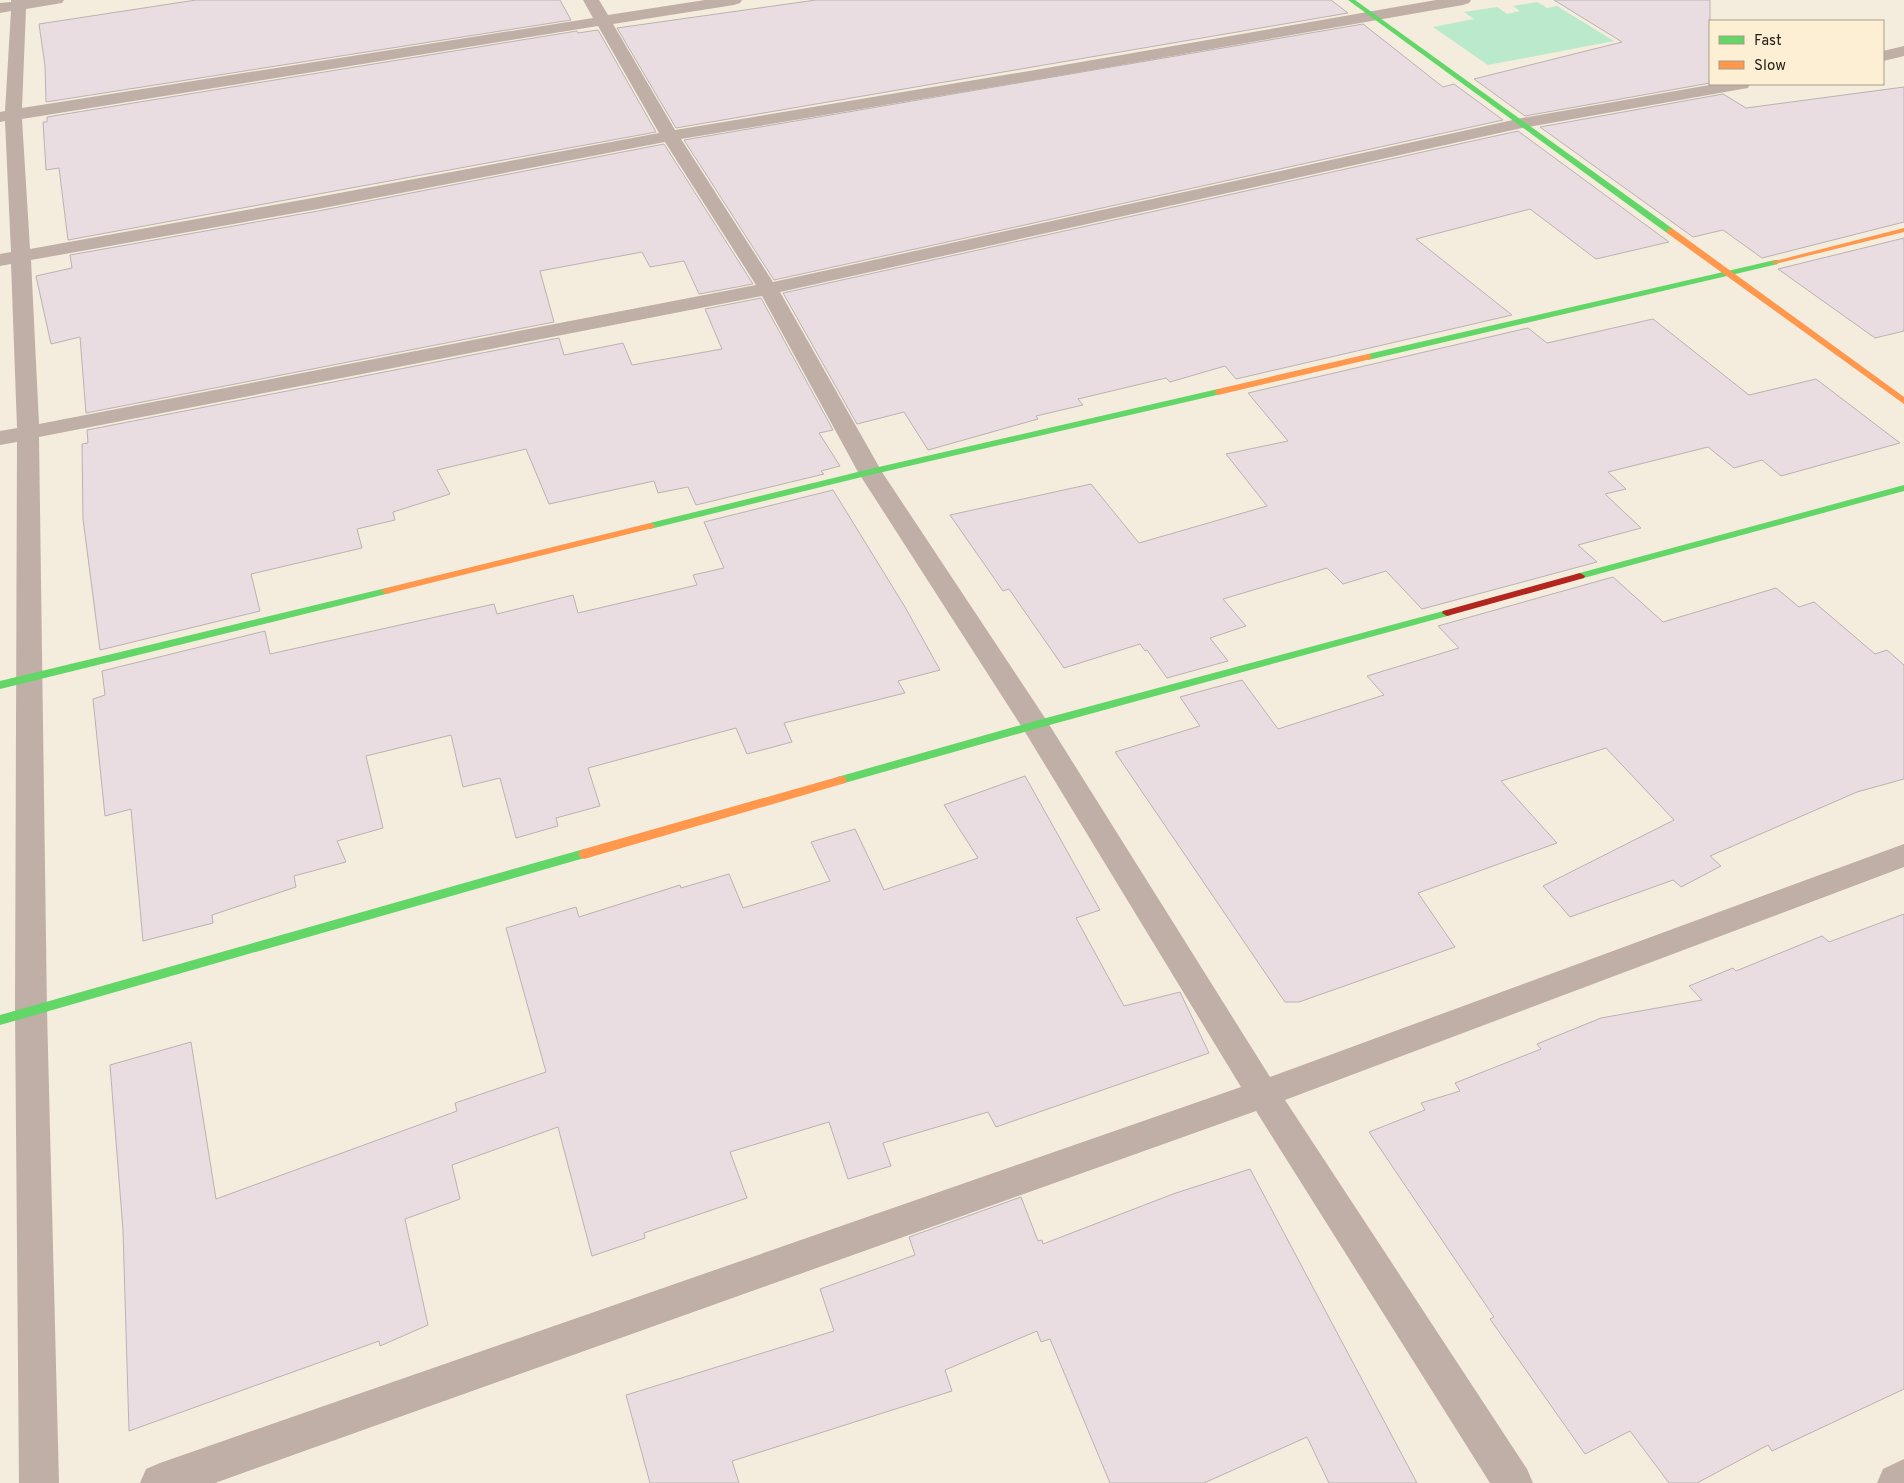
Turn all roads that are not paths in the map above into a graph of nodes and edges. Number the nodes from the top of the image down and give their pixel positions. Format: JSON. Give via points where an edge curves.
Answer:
{"nodes":[{"id":1,"x":56,"y":0,"type":"edge"},
{"id":2,"x":734,"y":0,"type":"edge"},
{"id":3,"x":1351,"y":0,"type":"edge"},
{"id":4,"x":1463,"y":0,"type":"edge"},
{"id":5,"x":13,"y":4,"type":"edge"},
{"id":6,"x":596,"y":10,"type":"edge"},
{"id":7,"x":1375,"y":17,"type":"junction"},
{"id":8,"x":1904,"y":51,"type":"edge"},
{"id":9,"x":1884,"y":56,"type":"edge"},
{"id":10,"x":1736,"y":85,"type":"edge"},
{"id":11,"x":6,"y":116,"type":"edge"},
{"id":12,"x":1522,"y":123,"type":"junction"},
{"id":13,"x":670,"y":136,"type":"junction"},
{"id":14,"x":1904,"y":230,"type":"edge"},
{"id":15,"x":10,"y":258,"type":"edge"},
{"id":16,"x":1727,"y":274,"type":"junction"},
{"id":17,"x":768,"y":289,"type":"junction"},
{"id":18,"x":1904,"y":401,"type":"edge"},
{"id":19,"x":28,"y":432,"type":"junction"},
{"id":20,"x":0,"y":438,"type":"edge"},
{"id":21,"x":870,"y":472,"type":"junction"},
{"id":22,"x":1904,"y":488,"type":"edge"},
{"id":23,"x":28,"y":679,"type":"junction"},
{"id":24,"x":0,"y":685,"type":"edge"},
{"id":25,"x":1036,"y":725,"type":"junction"},
{"id":26,"x":1904,"y":855,"type":"edge"},
{"id":27,"x":31,"y":1011,"type":"junction"},
{"id":28,"x":0,"y":1020,"type":"edge"},
{"id":29,"x":1263,"y":1094,"type":"junction"},
{"id":30,"x":1904,"y":1479,"type":"edge"},
{"id":31,"x":39,"y":1483,"type":"edge"},
{"id":32,"x":160,"y":1483,"type":"edge"},
{"id":33,"x":1513,"y":1483,"type":"edge"},
{"id":34,"x":1897,"y":1483,"type":"edge"}],
"edges":[{"from":1,"to":5,"type":"street"},
{"from":2,"to":6,"type":"street"},
{"from":3,"to":7,"type":"street"},
{"from":4,"to":7,"type":"street"},
{"from":5,"to":11,"type":"street"},
{"from":6,"to":11,"type":"street"},
{"from":6,"to":13,"type":"street"},
{"from":7,"to":12,"type":"street"},
{"from":7,"to":13,"type":"street"},
{"from":8,"to":9,"type":"street"},
{"from":10,"to":12,"type":"street"},
{"from":11,"to":15,"type":"street"},
{"from":12,"to":16,"type":"street"},
{"from":12,"to":17,"type":"street"},
{"from":13,"to":15,"type":"street"},
{"from":13,"to":17,"type":"street"},
{"from":14,"to":16,"type":"street"},
{"from":15,"to":19,"type":"street"},
{"from":16,"to":18,"type":"street"},
{"from":16,"to":21,"type":"street"},
{"from":17,"to":19,"type":"street"},
{"from":17,"to":21,"type":"street"},
{"from":19,"to":20,"type":"street"},
{"from":19,"to":23,"type":"street"},
{"from":21,"to":23,"type":"street"},
{"from":21,"to":25,"type":"street"},
{"from":22,"to":25,"type":"street"},
{"from":23,"to":24,"type":"street"},
{"from":23,"to":27,"type":"street"},
{"from":25,"to":27,"type":"street"},
{"from":25,"to":29,"type":"street"},
{"from":26,"to":29,"type":"street"},
{"from":27,"to":28,"type":"street"},
{"from":27,"to":31,"type":"street"},
{"from":29,"to":32,"type":"street"},
{"from":29,"to":33,"type":"street"},
{"from":30,"to":34,"type":"street"}]}
